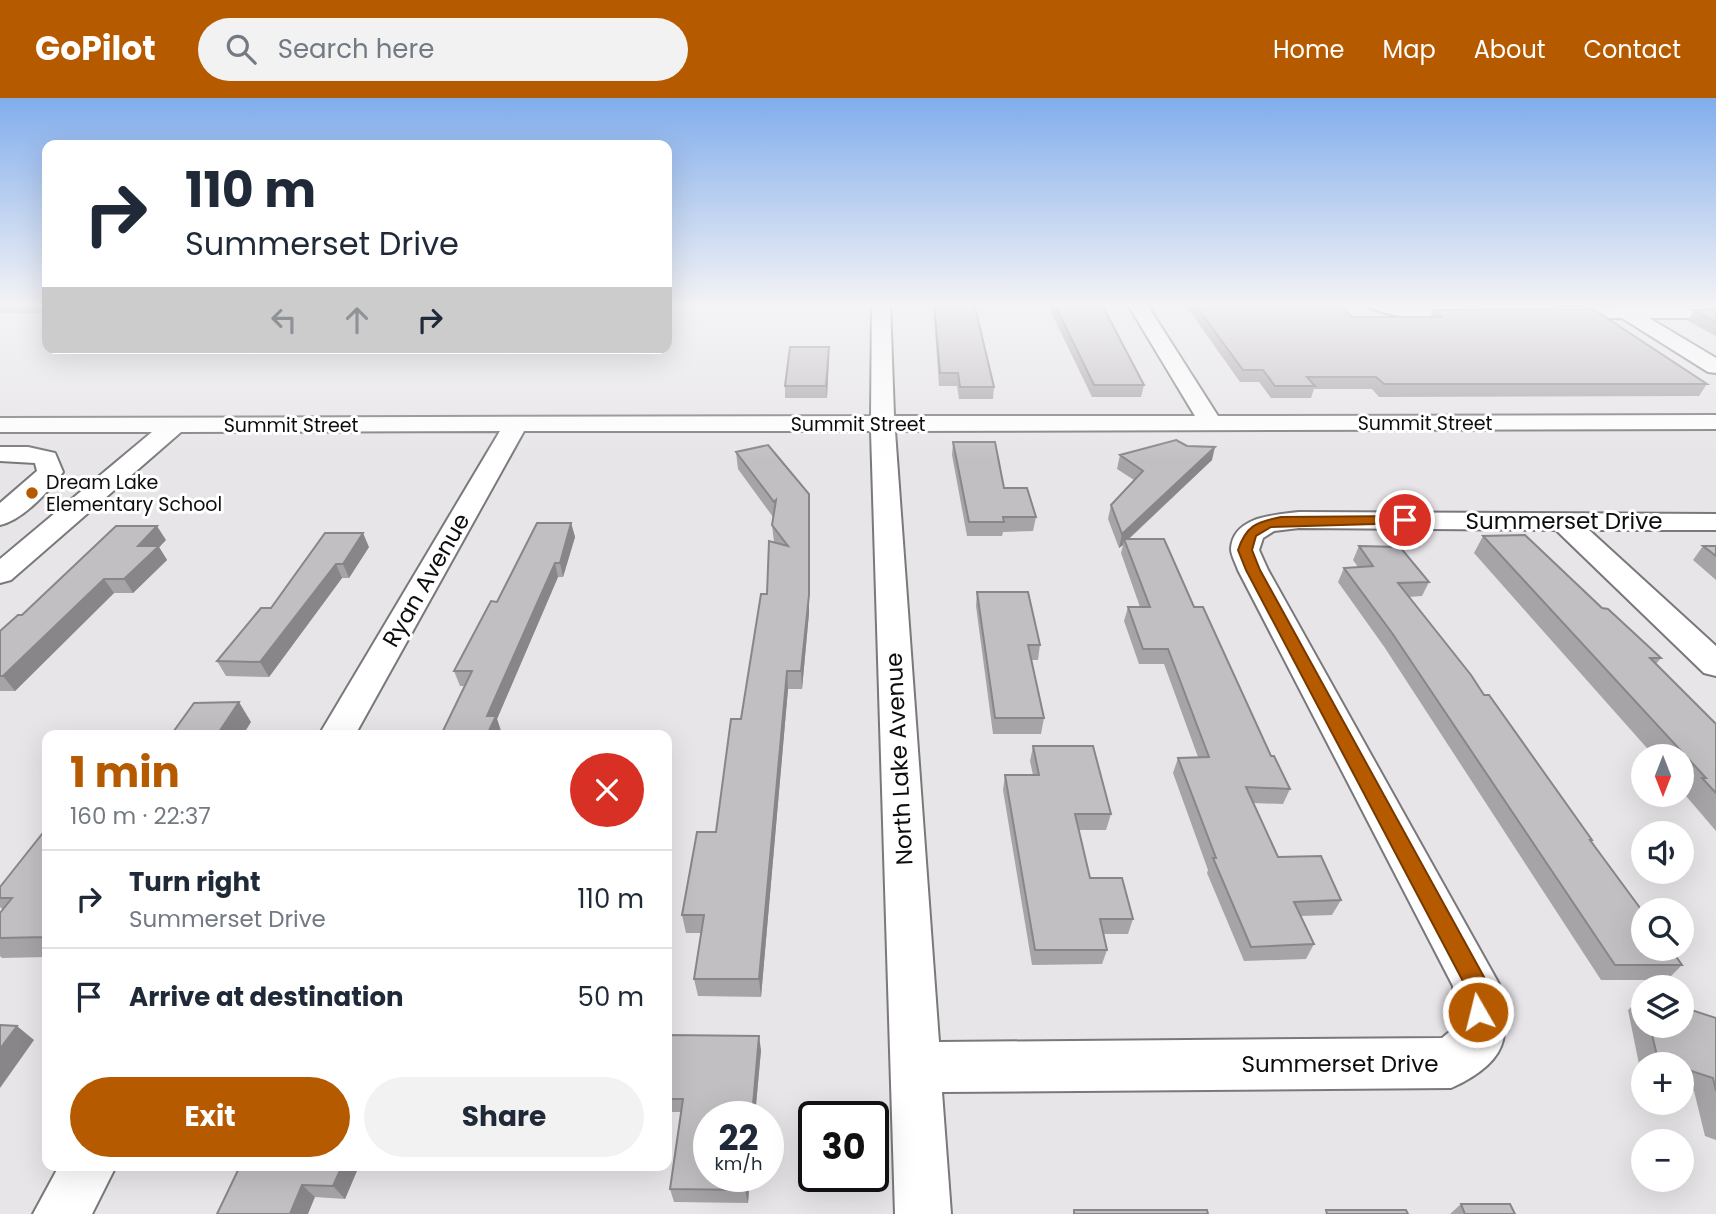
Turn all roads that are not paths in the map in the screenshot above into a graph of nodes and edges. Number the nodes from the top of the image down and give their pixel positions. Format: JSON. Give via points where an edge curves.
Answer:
{"nodes":[{"id":1,"x":881,"y":355,"type":"edge"},
{"id":2,"x":1169,"y":355,"type":"edge"},
{"id":3,"x":1696,"y":355,"type":"edge"},
{"id":4,"x":1716,"y":367,"type":"edge"},
{"id":5,"x":1716,"y":422,"type":"edge"},
{"id":6,"x":1211,"y":423,"type":"junction"},
{"id":7,"x":516,"y":424,"type":"junction"},
{"id":8,"x":882,"y":424,"type":"junction"},
{"id":9,"x":0,"y":425,"type":"edge"},
{"id":10,"x":175,"y":425,"type":"junction"},
{"id":11,"x":0,"y":454,"type":"edge"},
{"id":12,"x":0,"y":517,"type":"edge"},
{"id":13,"x":1564,"y":522,"type":"junction"},
{"id":14,"x":1716,"y":522,"type":"edge"},
{"id":15,"x":0,"y":574,"type":"edge"},
{"id":16,"x":1716,"y":665,"type":"edge"},
{"id":17,"x":340,"y":730,"type":"edge"},
{"id":18,"x":915,"y":1067,"type":"junction"},
{"id":19,"x":86,"y":1171,"type":"edge"},
{"id":20,"x":61,"y":1214,"type":"edge"},
{"id":21,"x":923,"y":1214,"type":"edge"}],
"edges":[{"from":1,"to":8,"type":"street","name":"North Lake Avenue"},
{"from":2,"to":6,"type":"street"},
{"from":3,"to":4,"type":"street"},
{"from":5,"to":6,"type":"street","name":"Summit Street"},
{"from":6,"to":8,"type":"street","name":"Summit Street"},
{"from":7,"to":8,"type":"street","name":"Summit Street"},
{"from":7,"to":10,"type":"street","name":"Summit Street"},
{"from":7,"to":17,"type":"street","name":"Ryan Avenue"},
{"from":8,"to":18,"type":"street","name":"North Lake Avenue"},
{"from":9,"to":10,"type":"street","name":"Summit Street"},
{"from":10,"to":15,"type":"street"},
{"from":11,"to":12,"type":"street","via":[[46,458],[50,472]]},
{"from":13,"to":14,"type":"street","name":"Summerset Drive"},
{"from":13,"to":16,"type":"street"},
{"from":13,"to":18,"type":"street","name":"Summerset Drive","via":[[1281,521],[1250,534],[1245,550],[1476,984],[1479,1039],[1451,1063]]},
{"from":18,"to":21,"type":"street","name":"North Lake Avenue"},
{"from":19,"to":20,"type":"street"}]}
